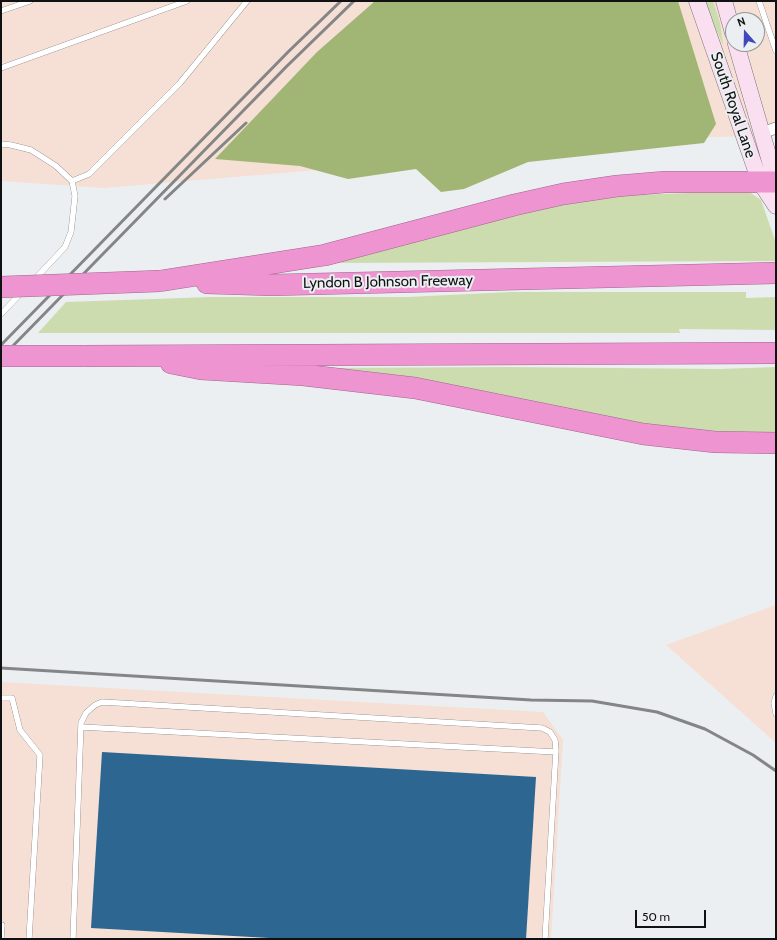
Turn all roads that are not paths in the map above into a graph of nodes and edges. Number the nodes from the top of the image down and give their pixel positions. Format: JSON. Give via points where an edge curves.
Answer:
{"nodes":[{"id":1,"x":30,"y":1,"type":"edge"},
{"id":2,"x":187,"y":1,"type":"edge"},
{"id":3,"x":247,"y":1,"type":"edge"},
{"id":4,"x":698,"y":1,"type":"edge"},
{"id":5,"x":724,"y":1,"type":"edge"},
{"id":6,"x":759,"y":1,"type":"edge"},
{"id":7,"x":1,"y":11,"type":"edge"},
{"id":8,"x":727,"y":12,"type":"edge"},
{"id":9,"x":776,"y":51,"type":"edge"},
{"id":10,"x":738,"y":52,"type":"edge"},
{"id":11,"x":719,"y":66,"type":"junction"},
{"id":12,"x":1,"y":68,"type":"edge"},
{"id":13,"x":769,"y":131,"type":"edge"},
{"id":14,"x":1,"y":144,"type":"edge"},
{"id":15,"x":72,"y":181,"type":"junction"},
{"id":16,"x":771,"y":182,"type":"edge"},
{"id":17,"x":776,"y":206,"type":"edge"},
{"id":18,"x":776,"y":273,"type":"edge"},
{"id":19,"x":160,"y":281,"type":"junction"},
{"id":20,"x":1,"y":286,"type":"edge"},
{"id":21,"x":1,"y":314,"type":"edge"},
{"id":22,"x":776,"y":353,"type":"edge"},
{"id":23,"x":138,"y":355,"type":"junction"},
{"id":24,"x":1,"y":356,"type":"edge"},
{"id":25,"x":776,"y":443,"type":"edge"},
{"id":26,"x":776,"y":696,"type":"edge"},
{"id":27,"x":1,"y":698,"type":"edge"},
{"id":28,"x":776,"y":714,"type":"edge"},
{"id":29,"x":81,"y":727,"type":"junction"},
{"id":30,"x":556,"y":752,"type":"junction"},
{"id":31,"x":2,"y":925,"type":"dead end"},
{"id":32,"x":1,"y":939,"type":"edge"},
{"id":33,"x":29,"y":939,"type":"edge"},
{"id":34,"x":73,"y":939,"type":"edge"},
{"id":35,"x":545,"y":939,"type":"edge"}],
"edges":[{"from":1,"to":7,"type":"lane"},
{"from":2,"to":12,"type":"lane"},
{"from":3,"to":15,"type":"lane","via":[[180,83],[89,174]]},
{"from":4,"to":11,"type":"main road","name":"South Royal Lane"},
{"from":5,"to":8,"type":"main road","name":"South Royal Lane"},
{"from":6,"to":9,"type":"lane"},
{"from":10,"to":11,"type":"main road"},
{"from":10,"to":13,"type":"main road","name":"South Royal Lane"},
{"from":11,"to":16,"type":"main road","name":"South Royal Lane"},
{"from":13,"to":16,"type":"main road","name":"South Royal Lane"},
{"from":14,"to":15,"type":"lane","via":[[31,150],[56,166]]},
{"from":15,"to":21,"type":"lane","via":[[75,196],[74,218],[72,232],[65,247]]},
{"from":16,"to":17,"type":"main road","name":"South Royal Lane"},
{"from":16,"to":19,"type":"highway","via":[[665,182],[571,193],[514,205],[325,255]]},
{"from":18,"to":19,"type":"highway","name":"Lyndon B Johnson Freeway","via":[[272,286]]},
{"from":19,"to":20,"type":"highway","name":"Lyndon B Johnson Freeway","bridge":true},
{"from":22,"to":23,"type":"highway"},
{"from":23,"to":24,"type":"highway","bridge":true},
{"from":23,"to":25,"type":"highway","via":[[200,369],[303,375],[415,388],[643,434],[715,442]]},
{"from":26,"to":28,"type":"lane"},
{"from":27,"to":33,"type":"lane","via":[[12,698],[20,730],[40,755]]},
{"from":29,"to":30,"type":"lane"},
{"from":29,"to":30,"type":"lane","via":[[86,713],[102,702],[542,728],[550,732],[555,740]]},
{"from":29,"to":34,"type":"lane"},
{"from":30,"to":35,"type":"lane"},
{"from":31,"to":32,"type":"lane"}]}
